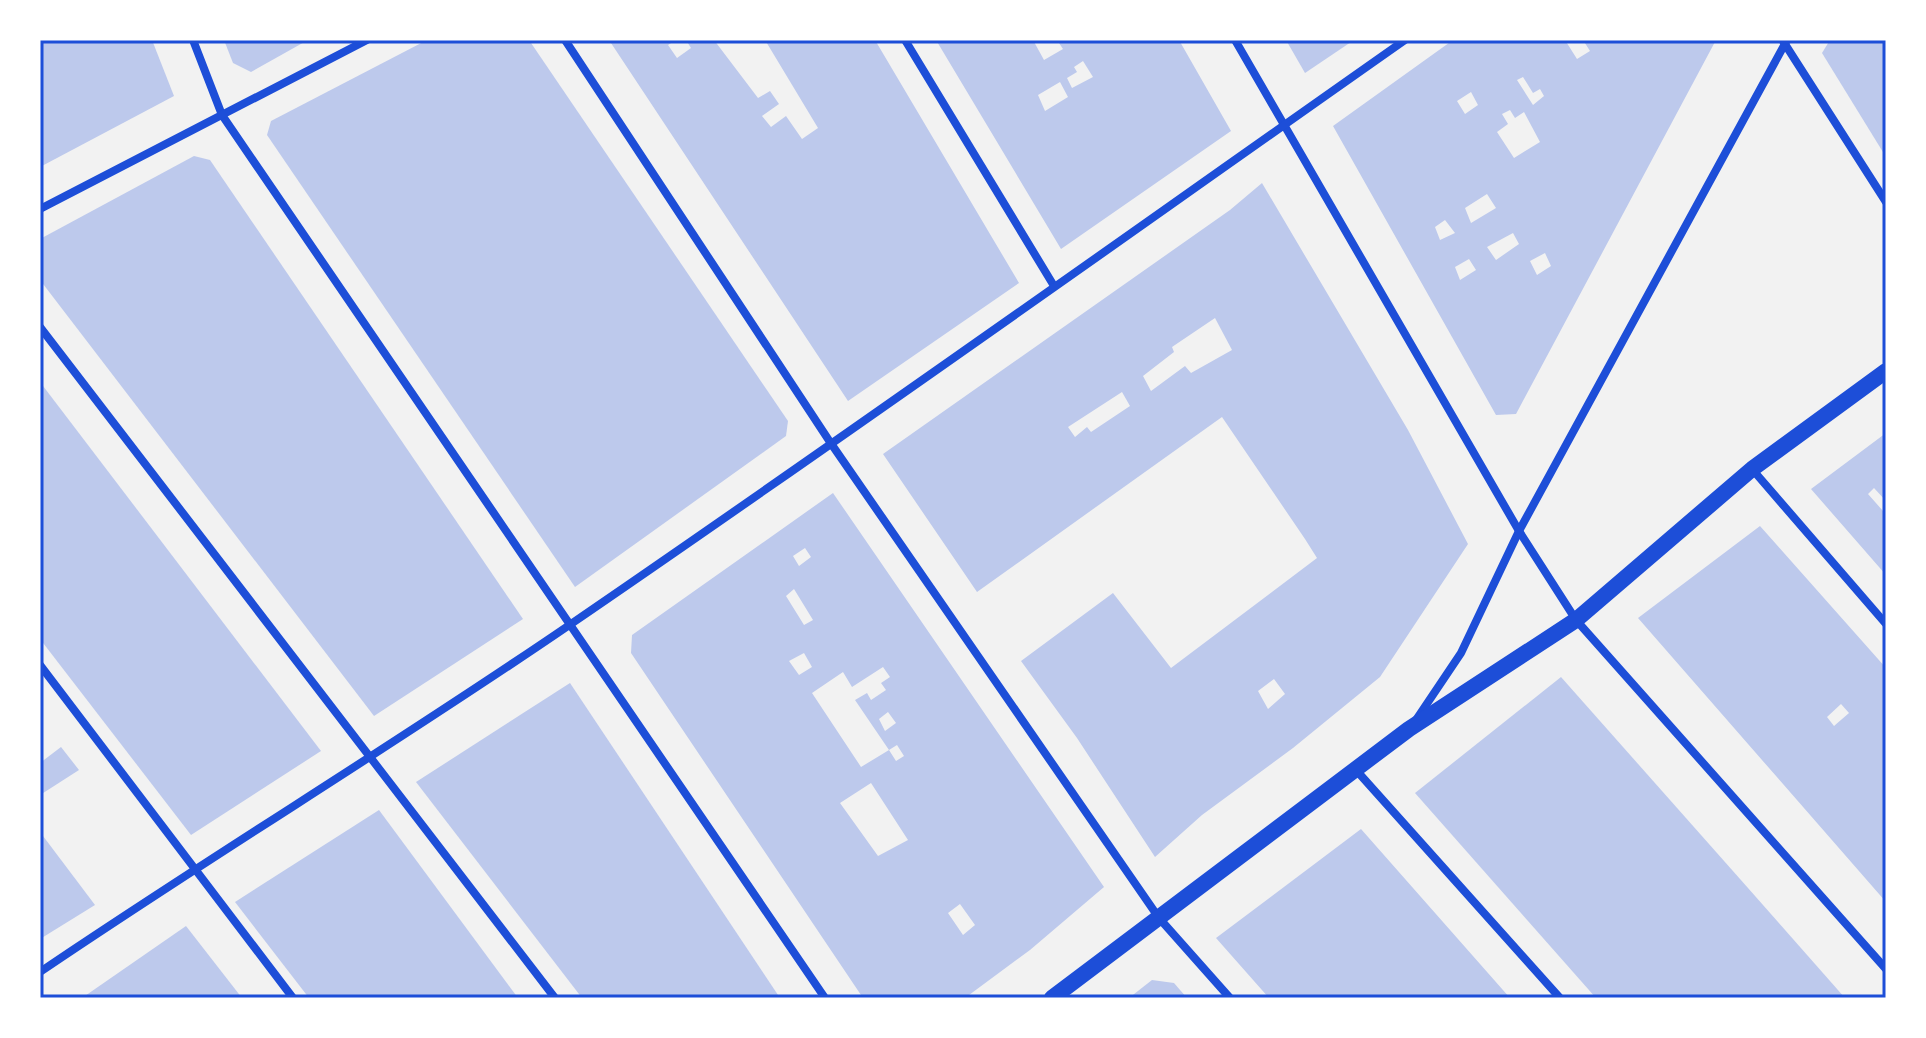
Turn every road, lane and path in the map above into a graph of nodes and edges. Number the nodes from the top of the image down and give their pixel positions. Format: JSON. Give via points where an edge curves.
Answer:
{"nodes":[{"id":1,"x":193,"y":40,"type":"edge"},
{"id":2,"x":367,"y":40,"type":"edge"},
{"id":3,"x":565,"y":40,"type":"edge"},
{"id":4,"x":905,"y":40,"type":"edge"},
{"id":5,"x":1235,"y":40,"type":"edge"},
{"id":6,"x":1405,"y":40,"type":"edge"},
{"id":7,"x":1785,"y":41,"type":"edge"},
{"id":8,"x":222,"y":115,"type":"junction"},
{"id":9,"x":1284,"y":125,"type":"junction"},
{"id":10,"x":1886,"y":202,"type":"edge"},
{"id":11,"x":40,"y":209,"type":"edge"},
{"id":12,"x":1054,"y":286,"type":"junction"},
{"id":13,"x":40,"y":327,"type":"edge"},
{"id":14,"x":1886,"y":371,"type":"edge"},
{"id":15,"x":830,"y":442,"type":"junction"},
{"id":16,"x":1752,"y":469,"type":"junction"},
{"id":17,"x":1519,"y":531,"type":"junction"},
{"id":18,"x":1576,"y":620,"type":"junction"},
{"id":19,"x":1886,"y":624,"type":"edge"},
{"id":20,"x":569,"y":626,"type":"junction"},
{"id":21,"x":40,"y":665,"type":"edge"},
{"id":22,"x":1409,"y":729,"type":"junction"},
{"id":23,"x":370,"y":759,"type":"junction"},
{"id":24,"x":1356,"y":770,"type":"junction"},
{"id":25,"x":195,"y":867,"type":"junction"},
{"id":26,"x":1159,"y":918,"type":"junction"},
{"id":27,"x":1886,"y":969,"type":"edge"},
{"id":28,"x":40,"y":972,"type":"edge"},
{"id":29,"x":293,"y":998,"type":"edge"},
{"id":30,"x":555,"y":998,"type":"edge"},
{"id":31,"x":825,"y":998,"type":"edge"},
{"id":32,"x":1052,"y":998,"type":"edge"},
{"id":33,"x":1230,"y":998,"type":"edge"},
{"id":34,"x":1560,"y":998,"type":"edge"}],
"edges":[{"from":1,"to":8,"type":"street"},
{"from":2,"to":8,"type":"street"},
{"from":3,"to":15,"type":"street"},
{"from":4,"to":12,"type":"street"},
{"from":5,"to":9,"type":"street"},
{"from":6,"to":9,"type":"street"},
{"from":7,"to":10,"type":"street"},
{"from":7,"to":17,"type":"street"},
{"from":8,"to":11,"type":"street"},
{"from":8,"to":20,"type":"street"},
{"from":9,"to":12,"type":"street"},
{"from":9,"to":17,"type":"street"},
{"from":12,"to":15,"type":"street"},
{"from":13,"to":23,"type":"street"},
{"from":14,"to":16,"type":"main road"},
{"from":15,"to":20,"type":"street"},
{"from":15,"to":26,"type":"street"},
{"from":16,"to":18,"type":"main road"},
{"from":16,"to":19,"type":"street"},
{"from":17,"to":18,"type":"street"},
{"from":17,"to":22,"type":"street","via":[[1461,653]]},
{"from":18,"to":22,"type":"main road"},
{"from":18,"to":27,"type":"street"},
{"from":20,"to":23,"type":"street"},
{"from":20,"to":31,"type":"street"},
{"from":21,"to":25,"type":"street"},
{"from":22,"to":24,"type":"main road"},
{"from":23,"to":25,"type":"street"},
{"from":23,"to":30,"type":"street"},
{"from":24,"to":26,"type":"main road"},
{"from":24,"to":34,"type":"street"},
{"from":25,"to":28,"type":"street"},
{"from":25,"to":29,"type":"street"},
{"from":26,"to":32,"type":"main road"},
{"from":26,"to":33,"type":"street"}]}
